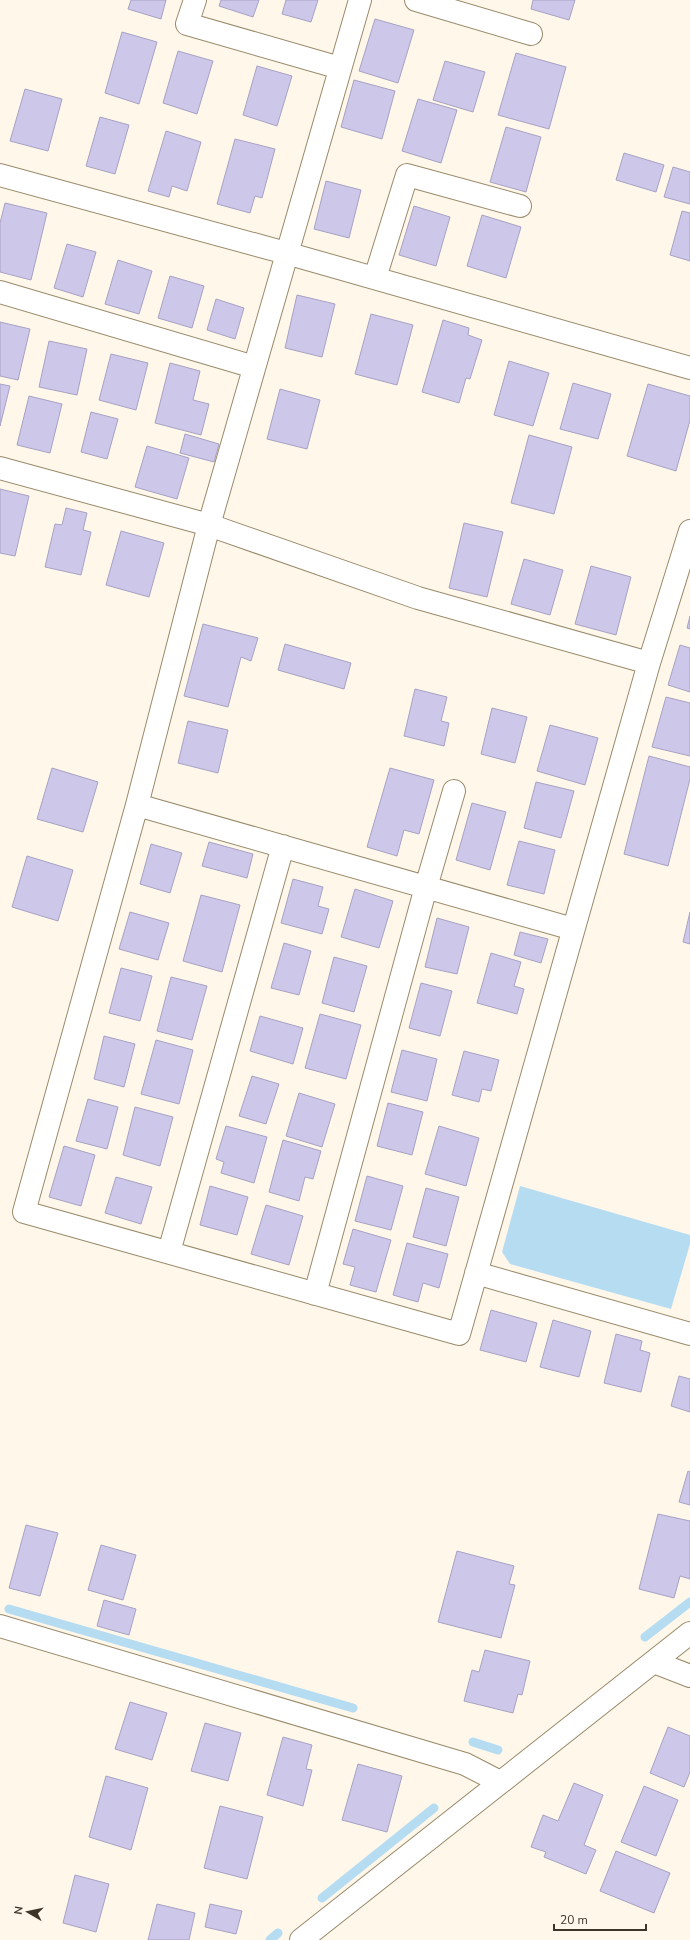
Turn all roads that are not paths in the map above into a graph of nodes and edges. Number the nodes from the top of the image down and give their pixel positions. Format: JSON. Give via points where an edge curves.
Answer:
{"nodes":[{"id":1,"x":195,"y":0,"type":"edge"},
{"id":2,"x":360,"y":0,"type":"edge"},
{"id":3,"x":416,"y":0,"type":"edge"},
{"id":4,"x":531,"y":34,"type":"dead end"},
{"id":5,"x":340,"y":68,"type":"junction"},
{"id":6,"x":0,"y":175,"type":"edge"},
{"id":7,"x":520,"y":206,"type":"dead end"},
{"id":8,"x":286,"y":253,"type":"junction"},
{"id":9,"x":375,"y":278,"type":"junction"},
{"id":10,"x":0,"y":292,"type":"edge"},
{"id":11,"x":254,"y":367,"type":"junction"},
{"id":12,"x":690,"y":368,"type":"edge"},
{"id":13,"x":0,"y":468,"type":"edge"},
{"id":14,"x":208,"y":525,"type":"junction"},
{"id":15,"x":690,"y":531,"type":"edge"},
{"id":16,"x":649,"y":662,"type":"junction"},
{"id":17,"x":454,"y":791,"type":"dead end"},
{"id":18,"x":137,"y":805,"type":"junction"},
{"id":19,"x":283,"y":846,"type":"junction"},
{"id":20,"x":426,"y":887,"type":"junction"},
{"id":21,"x":573,"y":929,"type":"junction"},
{"id":22,"x":169,"y":1252,"type":"junction"},
{"id":23,"x":476,"y":1273,"type":"junction"},
{"id":24,"x":315,"y":1294,"type":"junction"},
{"id":25,"x":690,"y":1334,"type":"edge"},
{"id":26,"x":0,"y":1626,"type":"edge"},
{"id":27,"x":690,"y":1633,"type":"edge"},
{"id":28,"x":654,"y":1662,"type":"junction"},
{"id":29,"x":690,"y":1676,"type":"edge"},
{"id":30,"x":500,"y":1782,"type":"junction"},
{"id":31,"x":301,"y":1940,"type":"edge"}],
"edges":[{"from":1,"to":5,"type":"street","via":[[188,24]]},
{"from":2,"to":5,"type":"street"},
{"from":3,"to":4,"type":"street"},
{"from":5,"to":8,"type":"street"},
{"from":6,"to":8,"type":"street"},
{"from":7,"to":9,"type":"street","via":[[407,175]]},
{"from":8,"to":9,"type":"street"},
{"from":8,"to":11,"type":"street"},
{"from":9,"to":12,"type":"street"},
{"from":10,"to":11,"type":"street"},
{"from":11,"to":14,"type":"street"},
{"from":13,"to":14,"type":"street"},
{"from":14,"to":16,"type":"street","via":[[418,598]]},
{"from":14,"to":18,"type":"street"},
{"from":15,"to":16,"type":"street"},
{"from":16,"to":21,"type":"street"},
{"from":17,"to":20,"type":"street"},
{"from":18,"to":19,"type":"street"},
{"from":18,"to":22,"type":"street","via":[[24,1212]]},
{"from":19,"to":20,"type":"street"},
{"from":19,"to":22,"type":"street"},
{"from":20,"to":21,"type":"street"},
{"from":20,"to":24,"type":"street"},
{"from":21,"to":23,"type":"street"},
{"from":22,"to":24,"type":"street"},
{"from":23,"to":24,"type":"street","via":[[459,1334]]},
{"from":23,"to":25,"type":"street"},
{"from":26,"to":30,"type":"street","via":[[465,1764]]},
{"from":27,"to":28,"type":"street"},
{"from":28,"to":29,"type":"street"},
{"from":28,"to":30,"type":"street"},
{"from":30,"to":31,"type":"street"}]}
